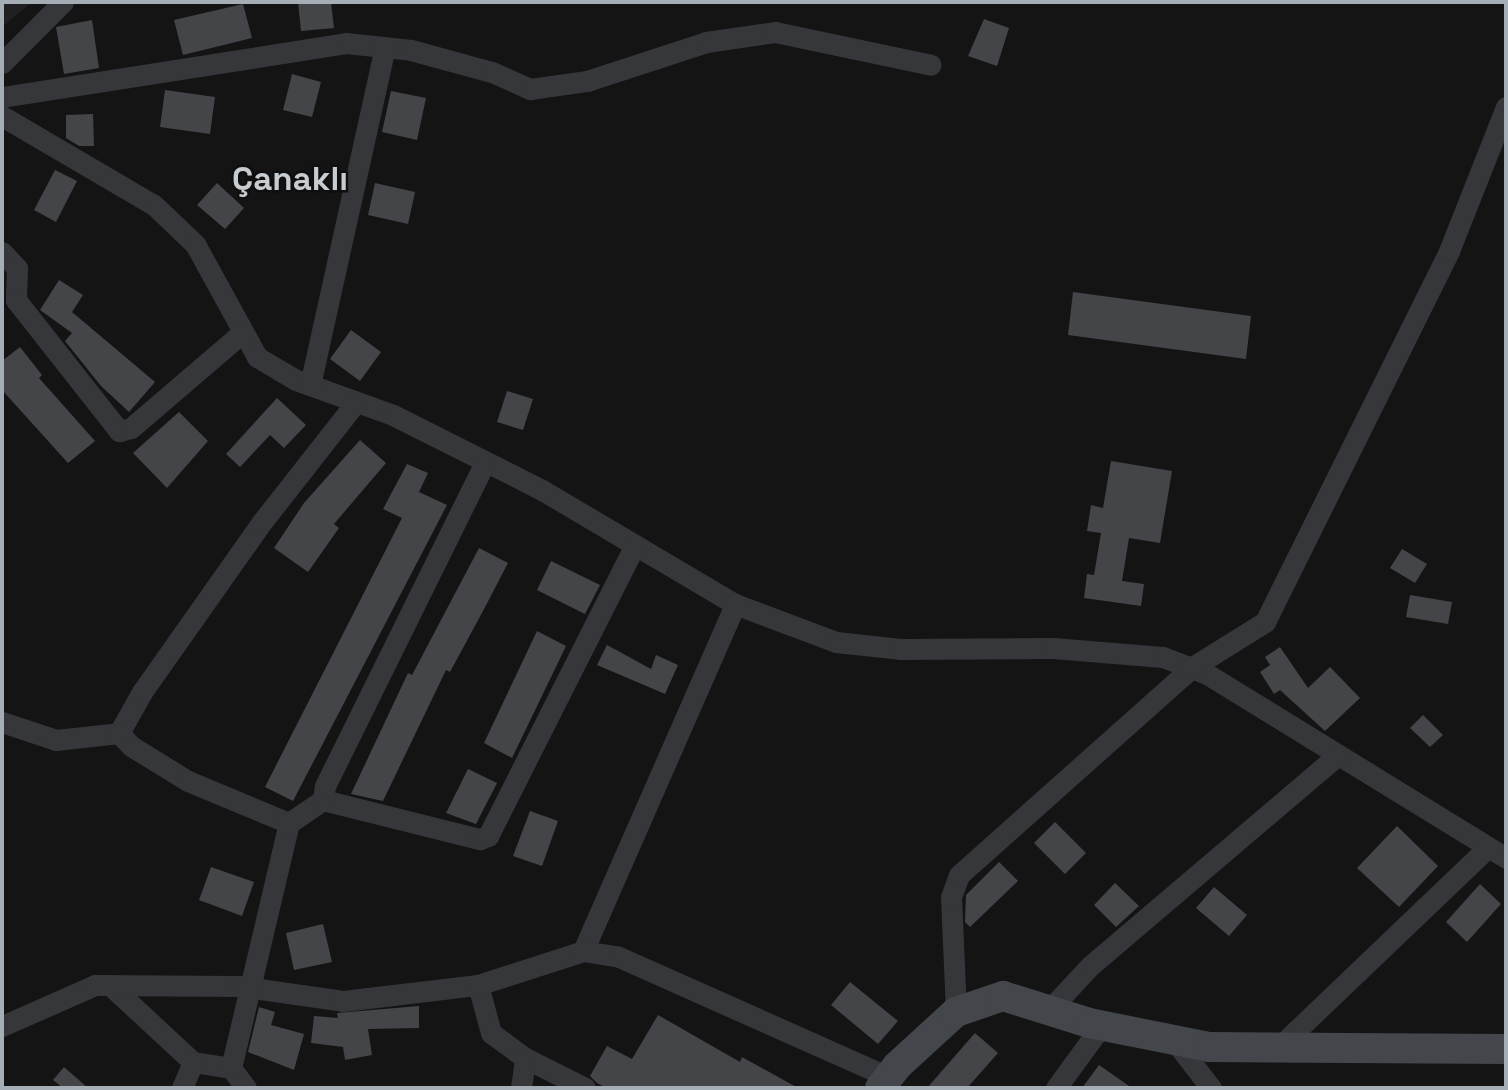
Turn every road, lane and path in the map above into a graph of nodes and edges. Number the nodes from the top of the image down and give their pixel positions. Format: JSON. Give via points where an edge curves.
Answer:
{"nodes":[{"id":1,"x":63,"y":2,"type":"edge"},
{"id":2,"x":385,"y":47,"type":"junction"},
{"id":3,"x":2,"y":63,"type":"edge"},
{"id":4,"x":931,"y":65,"type":"dead end"},
{"id":5,"x":2,"y":97,"type":"edge"},
{"id":6,"x":1506,"y":107,"type":"edge"},
{"id":7,"x":2,"y":116,"type":"edge"},
{"id":8,"x":2,"y":252,"type":"edge"},
{"id":9,"x":242,"y":333,"type":"junction"},
{"id":10,"x":310,"y":385,"type":"junction"},
{"id":11,"x":356,"y":402,"type":"junction"},
{"id":12,"x":485,"y":462,"type":"junction"},
{"id":13,"x":635,"y":545,"type":"junction"},
{"id":14,"x":735,"y":604,"type":"junction"},
{"id":15,"x":1191,"y":668,"type":"junction"},
{"id":16,"x":2,"y":722,"type":"edge"},
{"id":17,"x":119,"y":733,"type":"junction"},
{"id":18,"x":1338,"y":755,"type":"junction"},
{"id":19,"x":323,"y":800,"type":"junction"},
{"id":20,"x":289,"y":823,"type":"junction"},
{"id":21,"x":1497,"y":852,"type":"edge"},
{"id":22,"x":583,"y":951,"type":"junction"},
{"id":23,"x":110,"y":985,"type":"junction"},
{"id":24,"x":478,"y":985,"type":"junction"},
{"id":25,"x":251,"y":988,"type":"junction"},
{"id":26,"x":1049,"y":1010,"type":"junction"},
{"id":27,"x":956,"y":1012,"type":"junction"},
{"id":28,"x":1102,"y":1025,"type":"junction"},
{"id":29,"x":2,"y":1026,"type":"edge"},
{"id":30,"x":1174,"y":1040,"type":"junction"},
{"id":31,"x":1279,"y":1047,"type":"junction"},
{"id":32,"x":1506,"y":1049,"type":"edge"},
{"id":33,"x":525,"y":1058,"type":"junction"},
{"id":34,"x":193,"y":1062,"type":"junction"},
{"id":35,"x":231,"y":1068,"type":"junction"},
{"id":36,"x":884,"y":1083,"type":"edge"},
{"id":37,"x":182,"y":1088,"type":"edge"},
{"id":38,"x":246,"y":1088,"type":"edge"},
{"id":39,"x":521,"y":1088,"type":"edge"},
{"id":40,"x":585,"y":1088,"type":"edge"},
{"id":41,"x":1056,"y":1088,"type":"edge"},
{"id":42,"x":1211,"y":1088,"type":"edge"}],
"edges":[{"from":1,"to":3,"type":"street"},
{"from":2,"to":4,"type":"street","via":[[492,72],[530,89],[587,81],[706,42],[775,32]]},
{"from":2,"to":5,"type":"street","via":[[346,43]]},
{"from":2,"to":10,"type":"street"},
{"from":6,"to":15,"type":"street","via":[[1449,251],[1265,622]]},
{"from":7,"to":9,"type":"street","via":[[155,205],[195,244]]},
{"from":8,"to":9,"type":"street","via":[[17,268],[16,300],[119,431],[131,428]]},
{"from":9,"to":10,"type":"street","via":[[257,358]]},
{"from":10,"to":11,"type":"street"},
{"from":11,"to":12,"type":"street","via":[[393,415]]},
{"from":11,"to":17,"type":"street","via":[[262,522],[142,692]]},
{"from":12,"to":13,"type":"street"},
{"from":12,"to":19,"type":"street","via":[[325,786]]},
{"from":13,"to":14,"type":"street"},
{"from":13,"to":19,"type":"street","via":[[488,836],[480,839]]},
{"from":14,"to":15,"type":"street","via":[[836,642],[900,649],[1054,648],[1163,657]]},
{"from":14,"to":22,"type":"street"},
{"from":15,"to":18,"type":"street"},
{"from":15,"to":27,"type":"street","via":[[959,875],[951,897]]},
{"from":16,"to":17,"type":"street","via":[[56,740]]},
{"from":17,"to":20,"type":"street","via":[[131,746],[188,781]]},
{"from":18,"to":21,"type":"street"},
{"from":18,"to":26,"type":"street","via":[[1090,967]]},
{"from":19,"to":20,"type":"street"},
{"from":20,"to":25,"type":"street"},
{"from":21,"to":31,"type":"street"},
{"from":22,"to":24,"type":"street"},
{"from":22,"to":36,"type":"street","via":[[619,957]]},
{"from":23,"to":25,"type":"street"},
{"from":23,"to":29,"type":"street","via":[[95,985]]},
{"from":23,"to":34,"type":"street"},
{"from":24,"to":25,"type":"street","via":[[343,1001]]},
{"from":24,"to":33,"type":"street","via":[[491,1033]]},
{"from":25,"to":35,"type":"street"},
{"from":26,"to":27,"type":"street","via":[[1003,996]]},
{"from":26,"to":28,"type":"street"},
{"from":27,"to":36,"type":"street"},
{"from":28,"to":30,"type":"street"},
{"from":28,"to":41,"type":"street"},
{"from":30,"to":31,"type":"street","via":[[1209,1047]]},
{"from":30,"to":42,"type":"street"},
{"from":31,"to":32,"type":"street"},
{"from":33,"to":39,"type":"street"},
{"from":33,"to":40,"type":"street"},
{"from":34,"to":35,"type":"street"},
{"from":34,"to":37,"type":"street"},
{"from":35,"to":38,"type":"street"}]}
